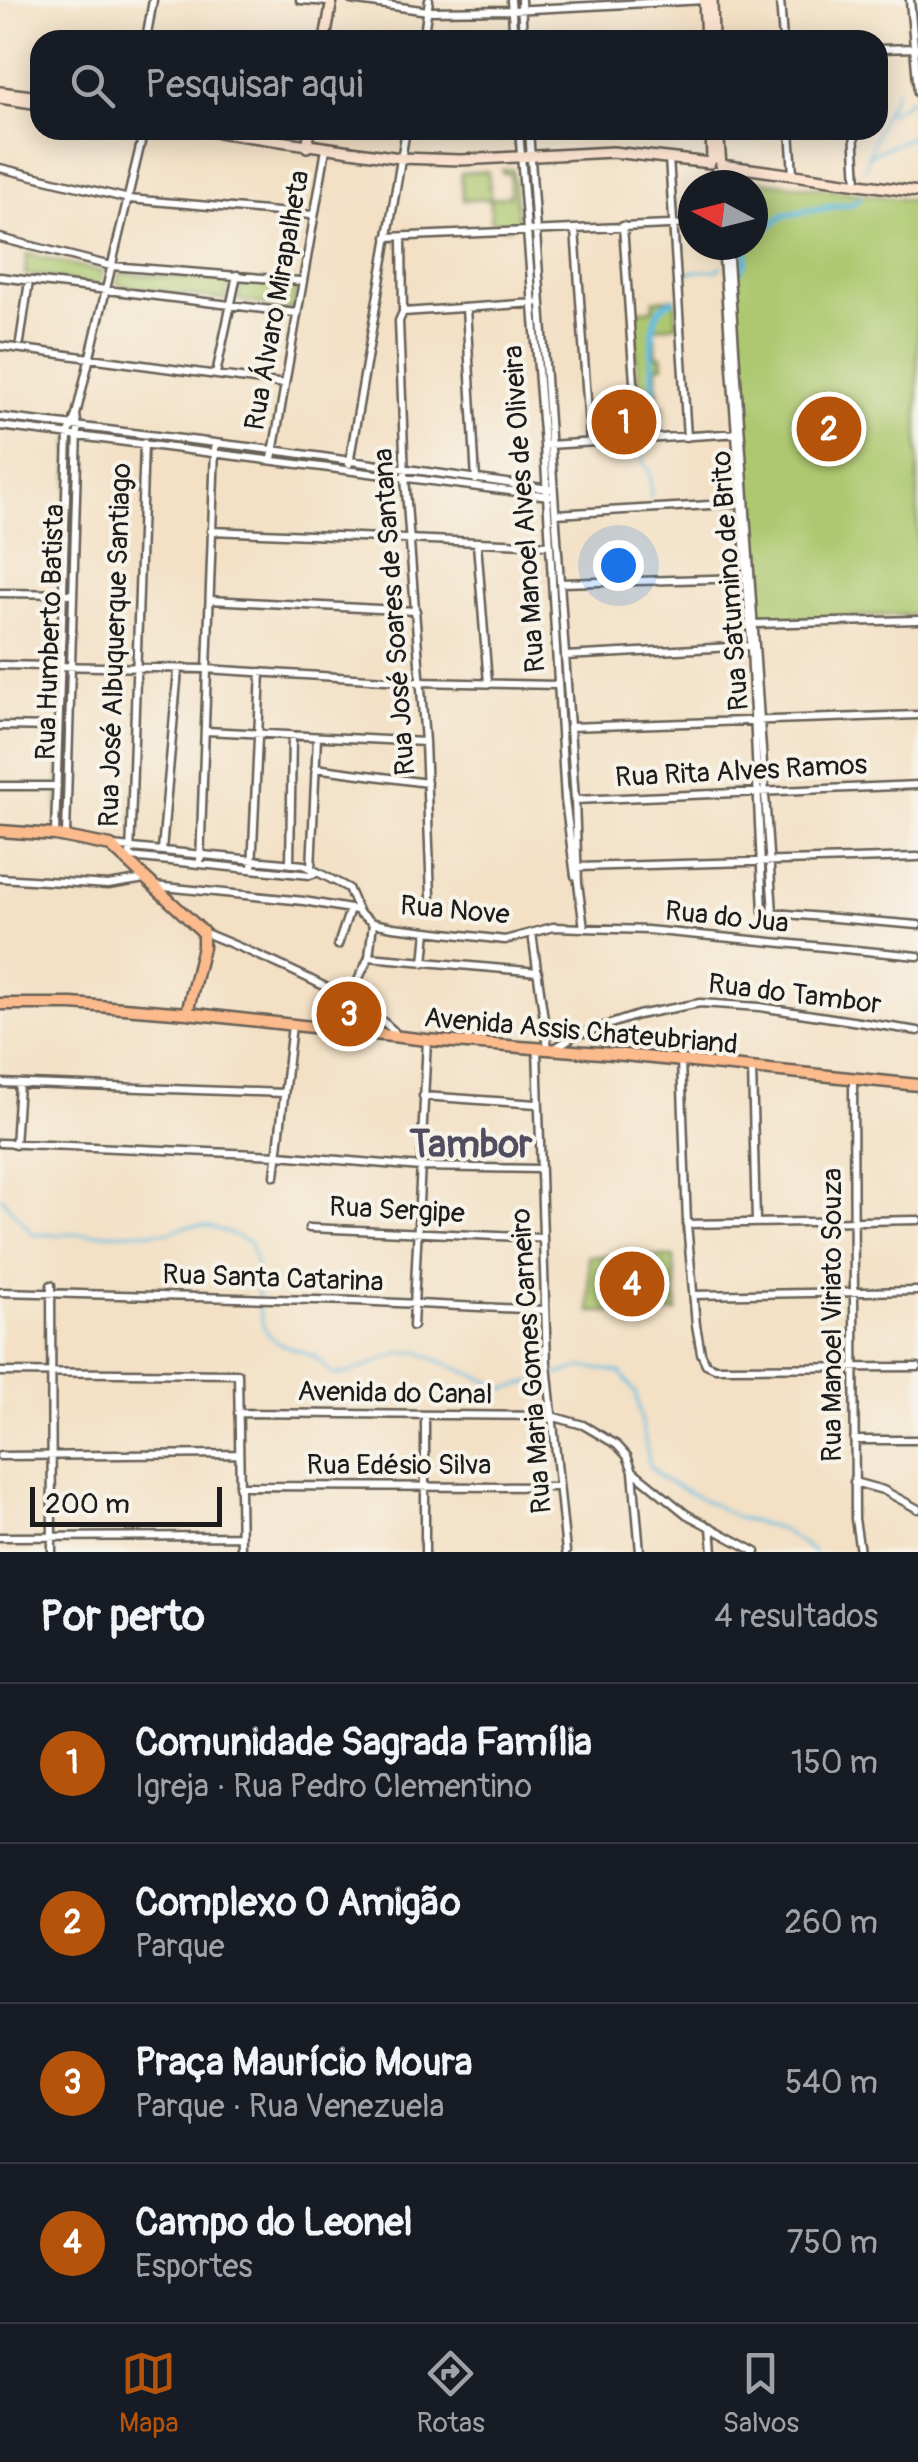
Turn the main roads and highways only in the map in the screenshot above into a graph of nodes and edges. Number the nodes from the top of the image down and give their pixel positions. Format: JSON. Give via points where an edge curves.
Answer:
{"nodes":[{"id":1,"x":706,"y":0,"type":"edge"},
{"id":2,"x":332,"y":1,"type":"edge"},
{"id":3,"x":328,"y":30,"type":"edge"},
{"id":4,"x":709,"y":30,"type":"edge"},
{"id":5,"x":0,"y":95,"type":"edge"},
{"id":6,"x":30,"y":100,"type":"edge"},
{"id":7,"x":264,"y":140,"type":"edge"},
{"id":8,"x":308,"y":140,"type":"edge"},
{"id":9,"x":715,"y":140,"type":"edge"},
{"id":10,"x":307,"y":147,"type":"junction"},
{"id":11,"x":717,"y":165,"type":"junction"},
{"id":12,"x":918,"y":192,"type":"edge"},
{"id":13,"x":0,"y":831,"type":"edge"},
{"id":14,"x":0,"y":1004,"type":"edge"},
{"id":15,"x":187,"y":1013,"type":"junction"},
{"id":16,"x":918,"y":1085,"type":"edge"}],
"edges":[{"from":1,"to":4,"type":"main road"},
{"from":2,"to":3,"type":"main road"},
{"from":5,"to":6,"type":"main road"},
{"from":7,"to":10,"type":"main road"},
{"from":8,"to":10,"type":"main road"},
{"from":9,"to":11,"type":"main road"},
{"from":10,"to":11,"type":"main road","via":[[461,160],[613,152]]},
{"from":11,"to":12,"type":"main road"},
{"from":13,"to":15,"type":"main road","name":"Rua José Albuquerque Santiago","via":[[61,836],[128,853],[203,932]]},
{"from":14,"to":15,"type":"main road","name":"Avenida Assis Chateubriand"},
{"from":15,"to":16,"type":"main road","name":"Avenida Assis Chateubriand"}]}
